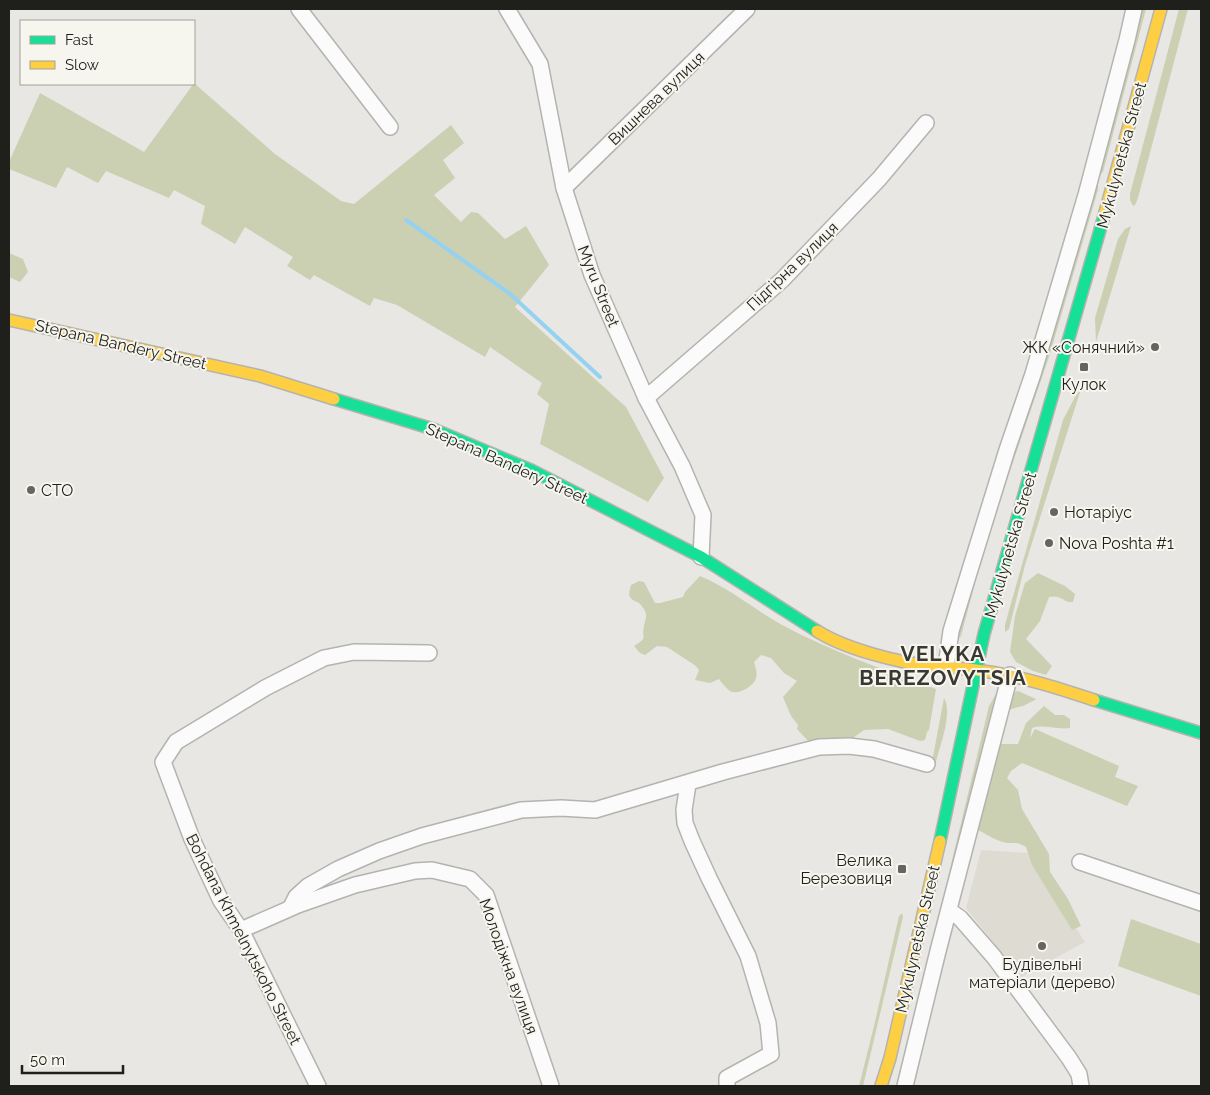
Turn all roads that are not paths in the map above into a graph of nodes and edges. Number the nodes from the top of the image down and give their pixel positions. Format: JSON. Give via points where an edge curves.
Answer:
{"nodes":[{"id":1,"x":299,"y":9,"type":"edge"},
{"id":2,"x":507,"y":9,"type":"edge"},
{"id":3,"x":747,"y":9,"type":"edge"},
{"id":4,"x":1134,"y":9,"type":"edge"},
{"id":5,"x":1160,"y":9,"type":"edge"},
{"id":6,"x":926,"y":123,"type":"dead end"},
{"id":7,"x":390,"y":127,"type":"dead end"},
{"id":8,"x":564,"y":188,"type":"junction"},
{"id":9,"x":9,"y":320,"type":"edge"},
{"id":10,"x":646,"y":398,"type":"junction"},
{"id":11,"x":701,"y":557,"type":"junction"},
{"id":12,"x":429,"y":654,"type":"dead end"},
{"id":13,"x":946,"y":667,"type":"junction"},
{"id":14,"x":976,"y":670,"type":"junction"},
{"id":15,"x":1010,"y":675,"type":"junction"},
{"id":16,"x":1201,"y":732,"type":"edge"},
{"id":17,"x":927,"y":764,"type":"dead end"},
{"id":18,"x":688,"y":784,"type":"junction"},
{"id":19,"x":1080,"y":862,"type":"dead end"},
{"id":20,"x":1201,"y":903,"type":"edge"},
{"id":21,"x":291,"y":907,"type":"junction"},
{"id":22,"x":950,"y":911,"type":"junction"},
{"id":23,"x":241,"y":930,"type":"junction"},
{"id":24,"x":318,"y":1086,"type":"edge"},
{"id":25,"x":551,"y":1086,"type":"edge"},
{"id":26,"x":728,"y":1086,"type":"edge"},
{"id":27,"x":881,"y":1086,"type":"edge"},
{"id":28,"x":905,"y":1086,"type":"edge"},
{"id":29,"x":1082,"y":1086,"type":"edge"}],
"edges":[{"from":1,"to":7,"type":"street"},
{"from":2,"to":8,"type":"street","name":"Myru Street","via":[[540,64]]},
{"from":3,"to":8,"type":"street","name":"Вишнева вулиця"},
{"from":4,"to":13,"type":"street","via":[[1086,195],[952,628]]},
{"from":5,"to":14,"type":"main road","name":"Mykulynetska Street"},
{"from":6,"to":10,"type":"street","name":"Підгірна вулиця","via":[[879,179],[782,280]]},
{"from":8,"to":10,"type":"street","name":"Myru Street","via":[[592,275]]},
{"from":9,"to":11,"type":"main road","name":"Stepana Bandery Street","via":[[260,376],[433,429],[531,470]]},
{"from":10,"to":11,"type":"street","name":"Myru Street","via":[[682,466],[703,515]]},
{"from":11,"to":13,"type":"main road","name":"Stepana Bandery Street","via":[[826,637],[875,655]]},
{"from":12,"to":23,"type":"street","name":"Bohdana Khmelnytskoho Street","via":[[354,652],[324,658],[265,688],[176,742],[163,762],[192,839],[221,901]]},
{"from":13,"to":14,"type":"main road","name":"Stepana Bandery Street"},
{"from":14,"to":15,"type":"main road","name":"Stepana Bandery Street"},
{"from":14,"to":27,"type":"main road","name":"Mykulynetska Street","via":[[947,810]]},
{"from":15,"to":16,"type":"main road","name":"Stepana Bandery Street"},
{"from":15,"to":22,"type":"street"},
{"from":17,"to":18,"type":"street","via":[[874,749],[819,747]]},
{"from":18,"to":21,"type":"street","via":[[595,810],[521,810],[422,836],[338,869],[308,886]]},
{"from":18,"to":26,"type":"street","via":[[685,822],[748,956],[768,1023],[771,1054],[727,1078]]},
{"from":19,"to":20,"type":"street"},
{"from":21,"to":23,"type":"street","name":"Молодіжна вулиця"},
{"from":21,"to":25,"type":"street","name":"Молодіжна вулиця","via":[[355,884],[415,871],[432,870],[470,879],[486,895]]},
{"from":22,"to":28,"type":"street"},
{"from":22,"to":29,"type":"street","via":[[960,918],[999,964],[1069,1058]]},
{"from":23,"to":24,"type":"street","name":"Bohdana Khmelnytskoho Street"}]}
